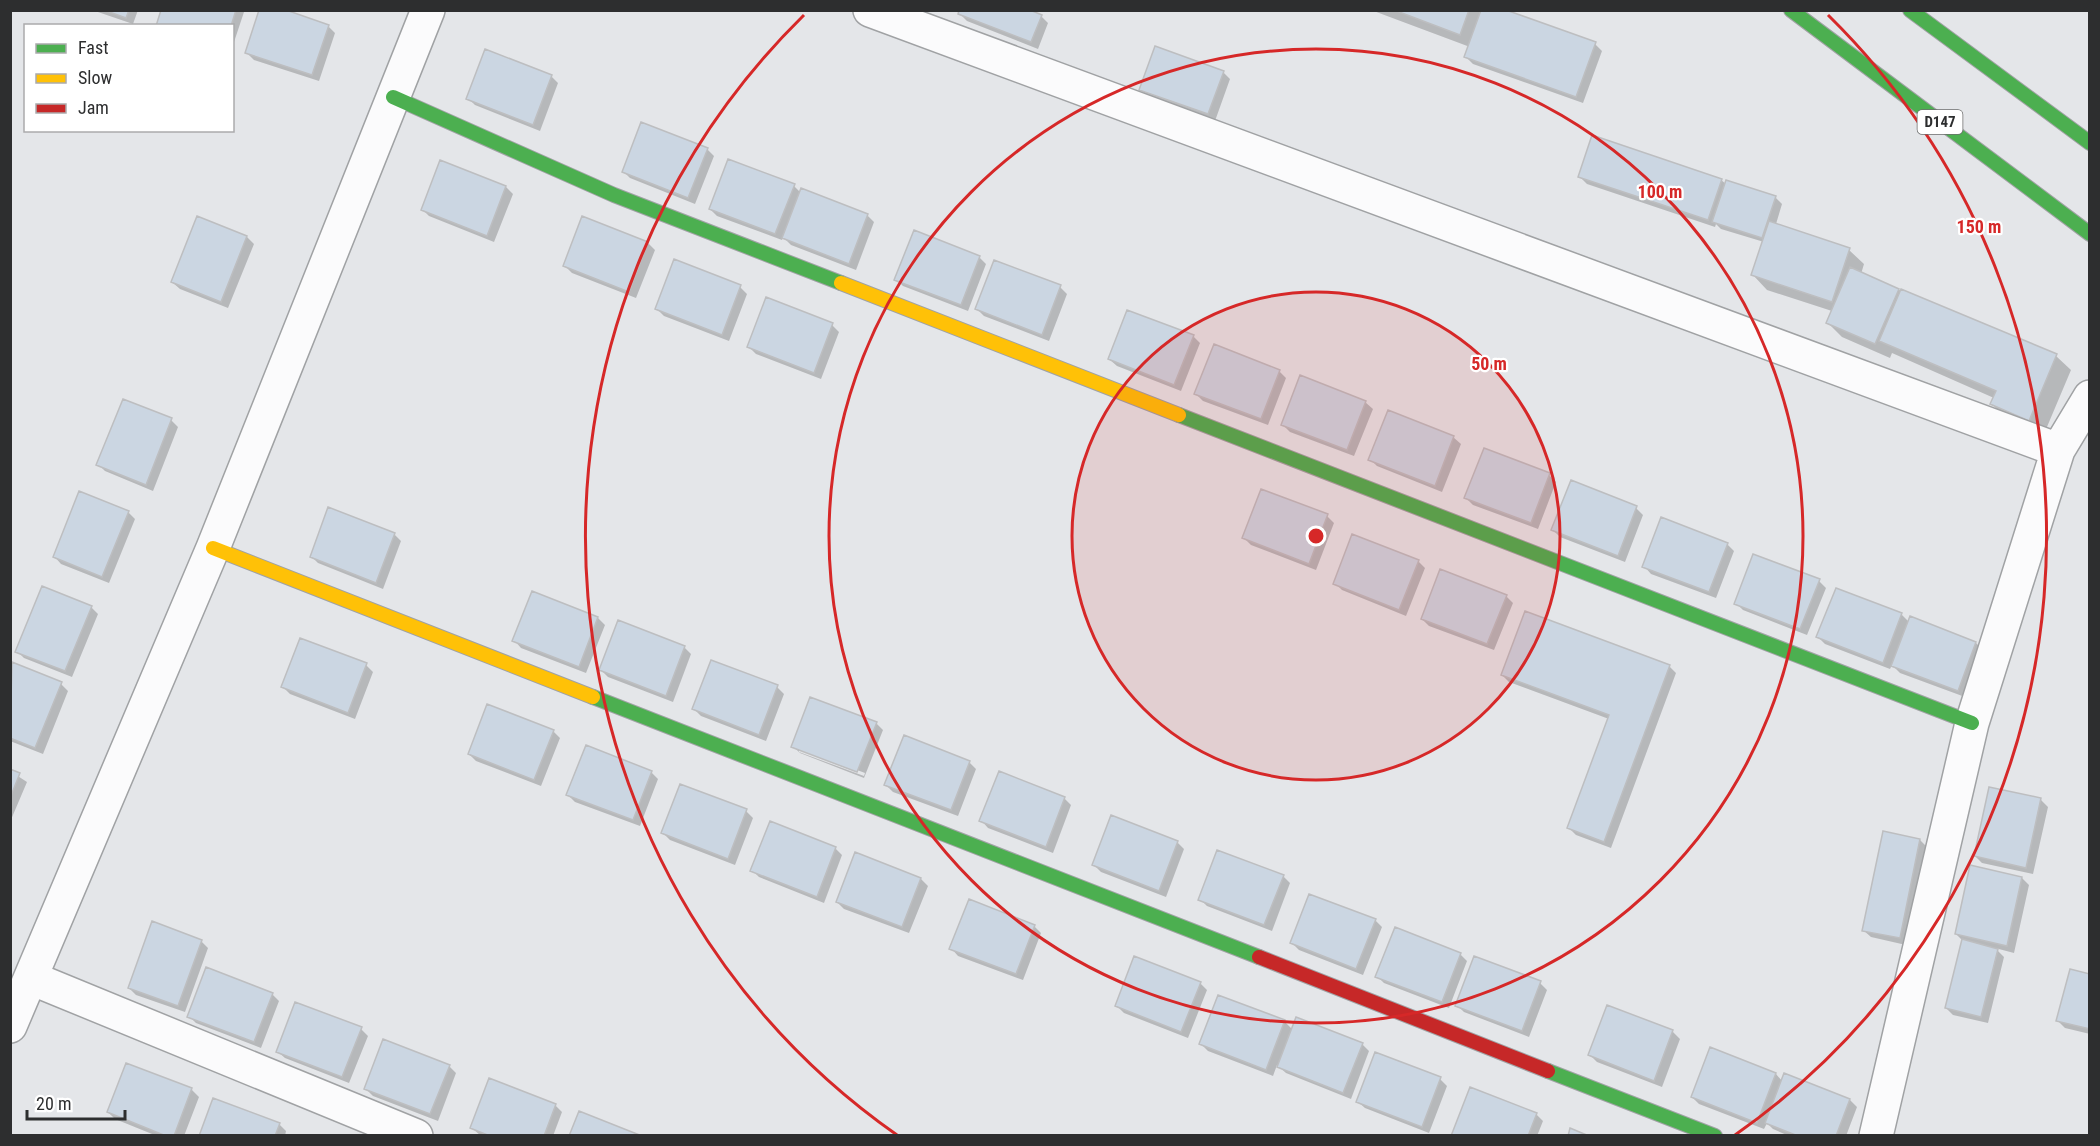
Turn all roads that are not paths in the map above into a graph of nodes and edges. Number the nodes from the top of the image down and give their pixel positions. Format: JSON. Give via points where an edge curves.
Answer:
{"nodes":[{"id":1,"x":428,"y":10,"type":"edge"},
{"id":2,"x":870,"y":10,"type":"edge"},
{"id":3,"x":1791,"y":10,"type":"edge"},
{"id":4,"x":1910,"y":10,"type":"edge"},
{"id":5,"x":393,"y":97,"type":"junction"},
{"id":6,"x":2090,"y":143,"type":"edge"},
{"id":7,"x":2090,"y":234,"type":"edge"},
{"id":8,"x":2090,"y":397,"type":"edge"},
{"id":9,"x":2058,"y":450,"type":"junction"},
{"id":10,"x":213,"y":548,"type":"junction"},
{"id":11,"x":1972,"y":723,"type":"junction"},
{"id":12,"x":31,"y":978,"type":"junction"},
{"id":13,"x":10,"y":1026,"type":"edge"},
{"id":14,"x":416,"y":1136,"type":"edge"},
{"id":15,"x":1715,"y":1136,"type":"edge"},
{"id":16,"x":1876,"y":1136,"type":"edge"}],
"edges":[{"from":1,"to":5,"type":"street"},
{"from":2,"to":9,"type":"street"},
{"from":3,"to":7,"type":"street","number":"D147"},
{"from":4,"to":6,"type":"street"},
{"from":5,"to":10,"type":"street"},
{"from":5,"to":11,"type":"street","via":[[614,195]]},
{"from":8,"to":9,"type":"street"},
{"from":9,"to":11,"type":"street"},
{"from":10,"to":12,"type":"street"},
{"from":10,"to":15,"type":"street"},
{"from":11,"to":16,"type":"street"},
{"from":12,"to":13,"type":"street"},
{"from":12,"to":14,"type":"street"}]}
